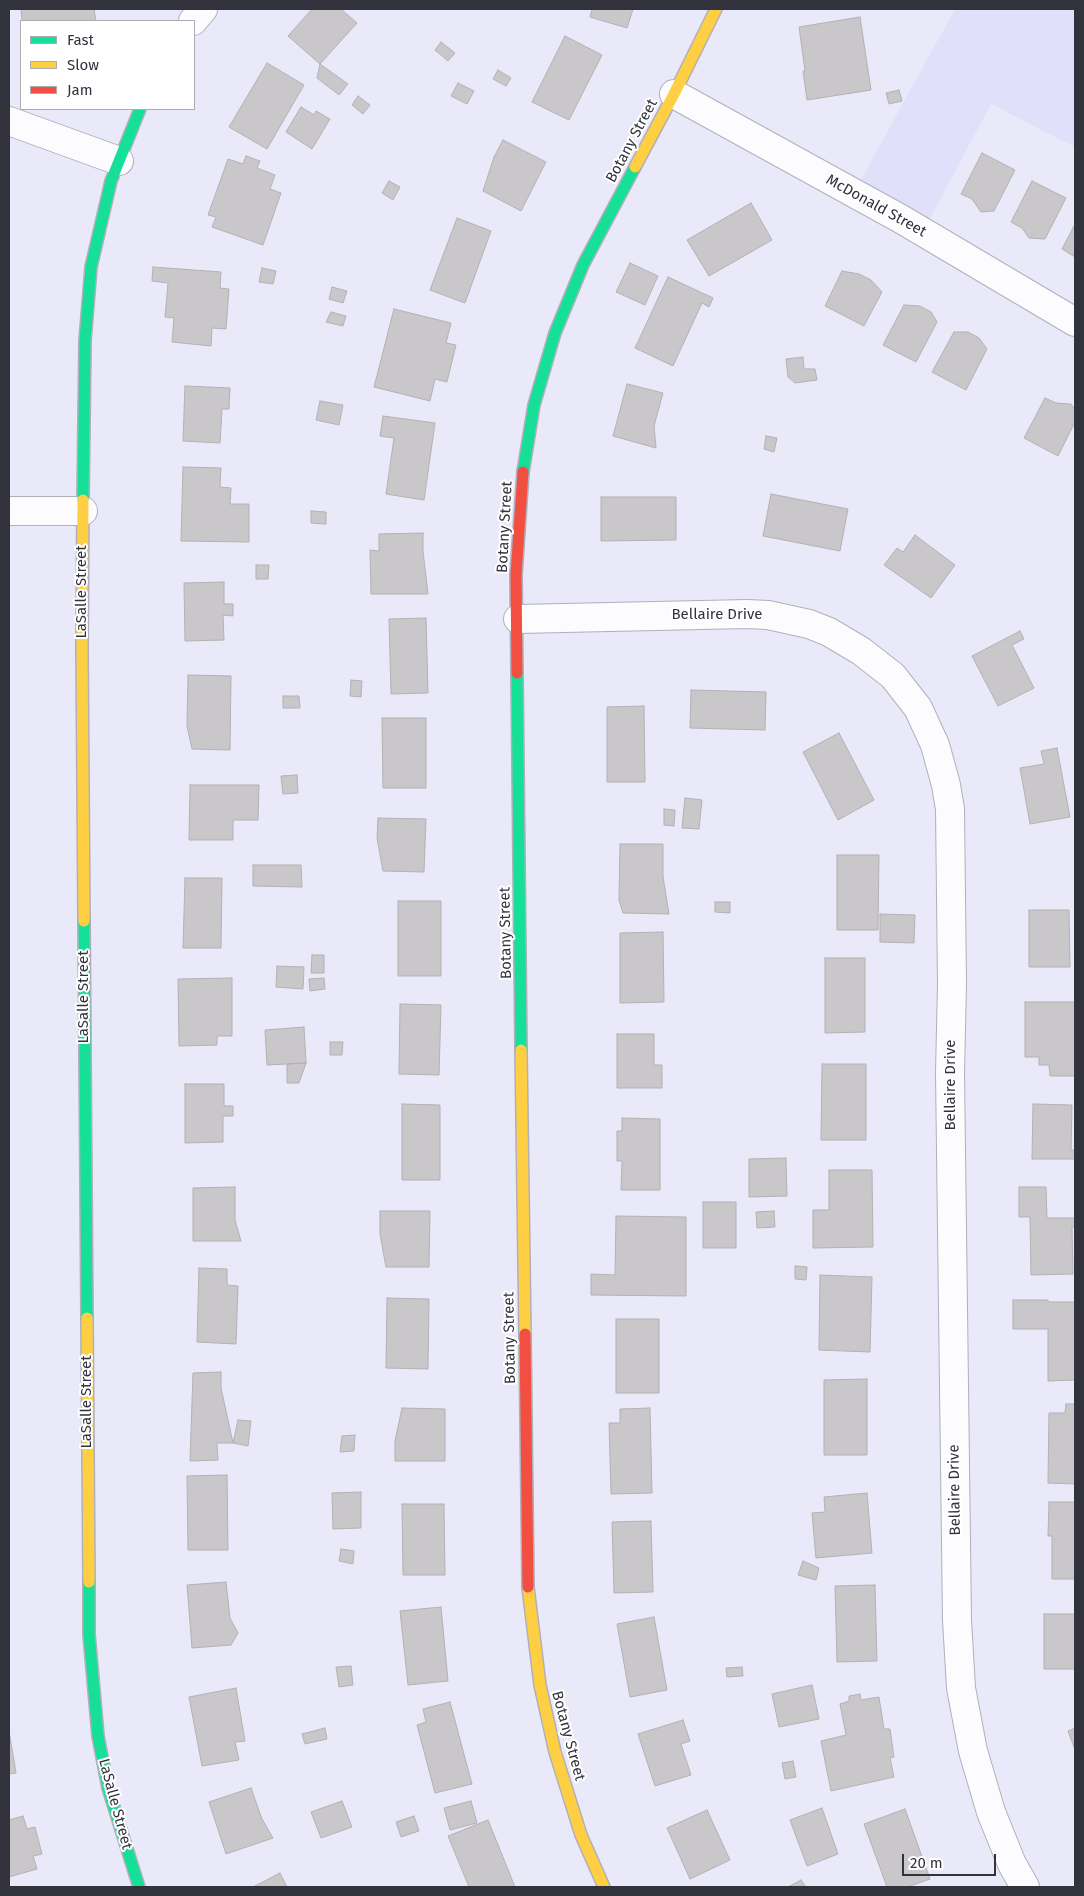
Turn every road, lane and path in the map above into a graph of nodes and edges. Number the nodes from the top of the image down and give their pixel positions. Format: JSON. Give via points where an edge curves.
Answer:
{"nodes":[{"id":1,"x":203,"y":9,"type":"edge"},
{"id":2,"x":716,"y":9,"type":"edge"},
{"id":3,"x":194,"y":20,"type":"edge"},
{"id":4,"x":674,"y":94,"type":"junction"},
{"id":5,"x":140,"y":110,"type":"edge"},
{"id":6,"x":9,"y":121,"type":"edge"},
{"id":7,"x":119,"y":161,"type":"junction"},
{"id":8,"x":1075,"y":322,"type":"edge"},
{"id":9,"x":9,"y":511,"type":"edge"},
{"id":10,"x":83,"y":511,"type":"junction"},
{"id":11,"x":518,"y":619,"type":"junction"},
{"id":12,"x":139,"y":1887,"type":"edge"},
{"id":13,"x":604,"y":1887,"type":"edge"},
{"id":14,"x":1025,"y":1887,"type":"edge"}],
"edges":[{"from":1,"to":3,"type":"street"},
{"from":2,"to":4,"type":"street","name":"Botany Street"},
{"from":4,"to":8,"type":"street","name":"McDonald Street","via":[[901,219]]},
{"from":4,"to":11,"type":"street","name":"Botany Street","via":[[583,265],[555,333],[534,405],[523,469],[516,575]]},
{"from":5,"to":7,"type":"street","name":"LaSalle Street"},
{"from":6,"to":7,"type":"street"},
{"from":7,"to":10,"type":"street","name":"LaSalle Street","via":[[91,267],[85,341]]},
{"from":9,"to":10,"type":"street"},
{"from":10,"to":12,"type":"street","name":"LaSalle Street","via":[[89,1634],[98,1736],[107,1779]]},
{"from":11,"to":13,"type":"street","name":"Botany Street","via":[[529,1600],[540,1685],[555,1752],[581,1835]]},
{"from":11,"to":14,"type":"street","name":"Bellaire Drive","via":[[747,614],[809,624],[861,651],[893,676],[918,708],[935,745],[950,809],[950,1073],[957,1620],[961,1688],[973,1751],[991,1812]]}]}
